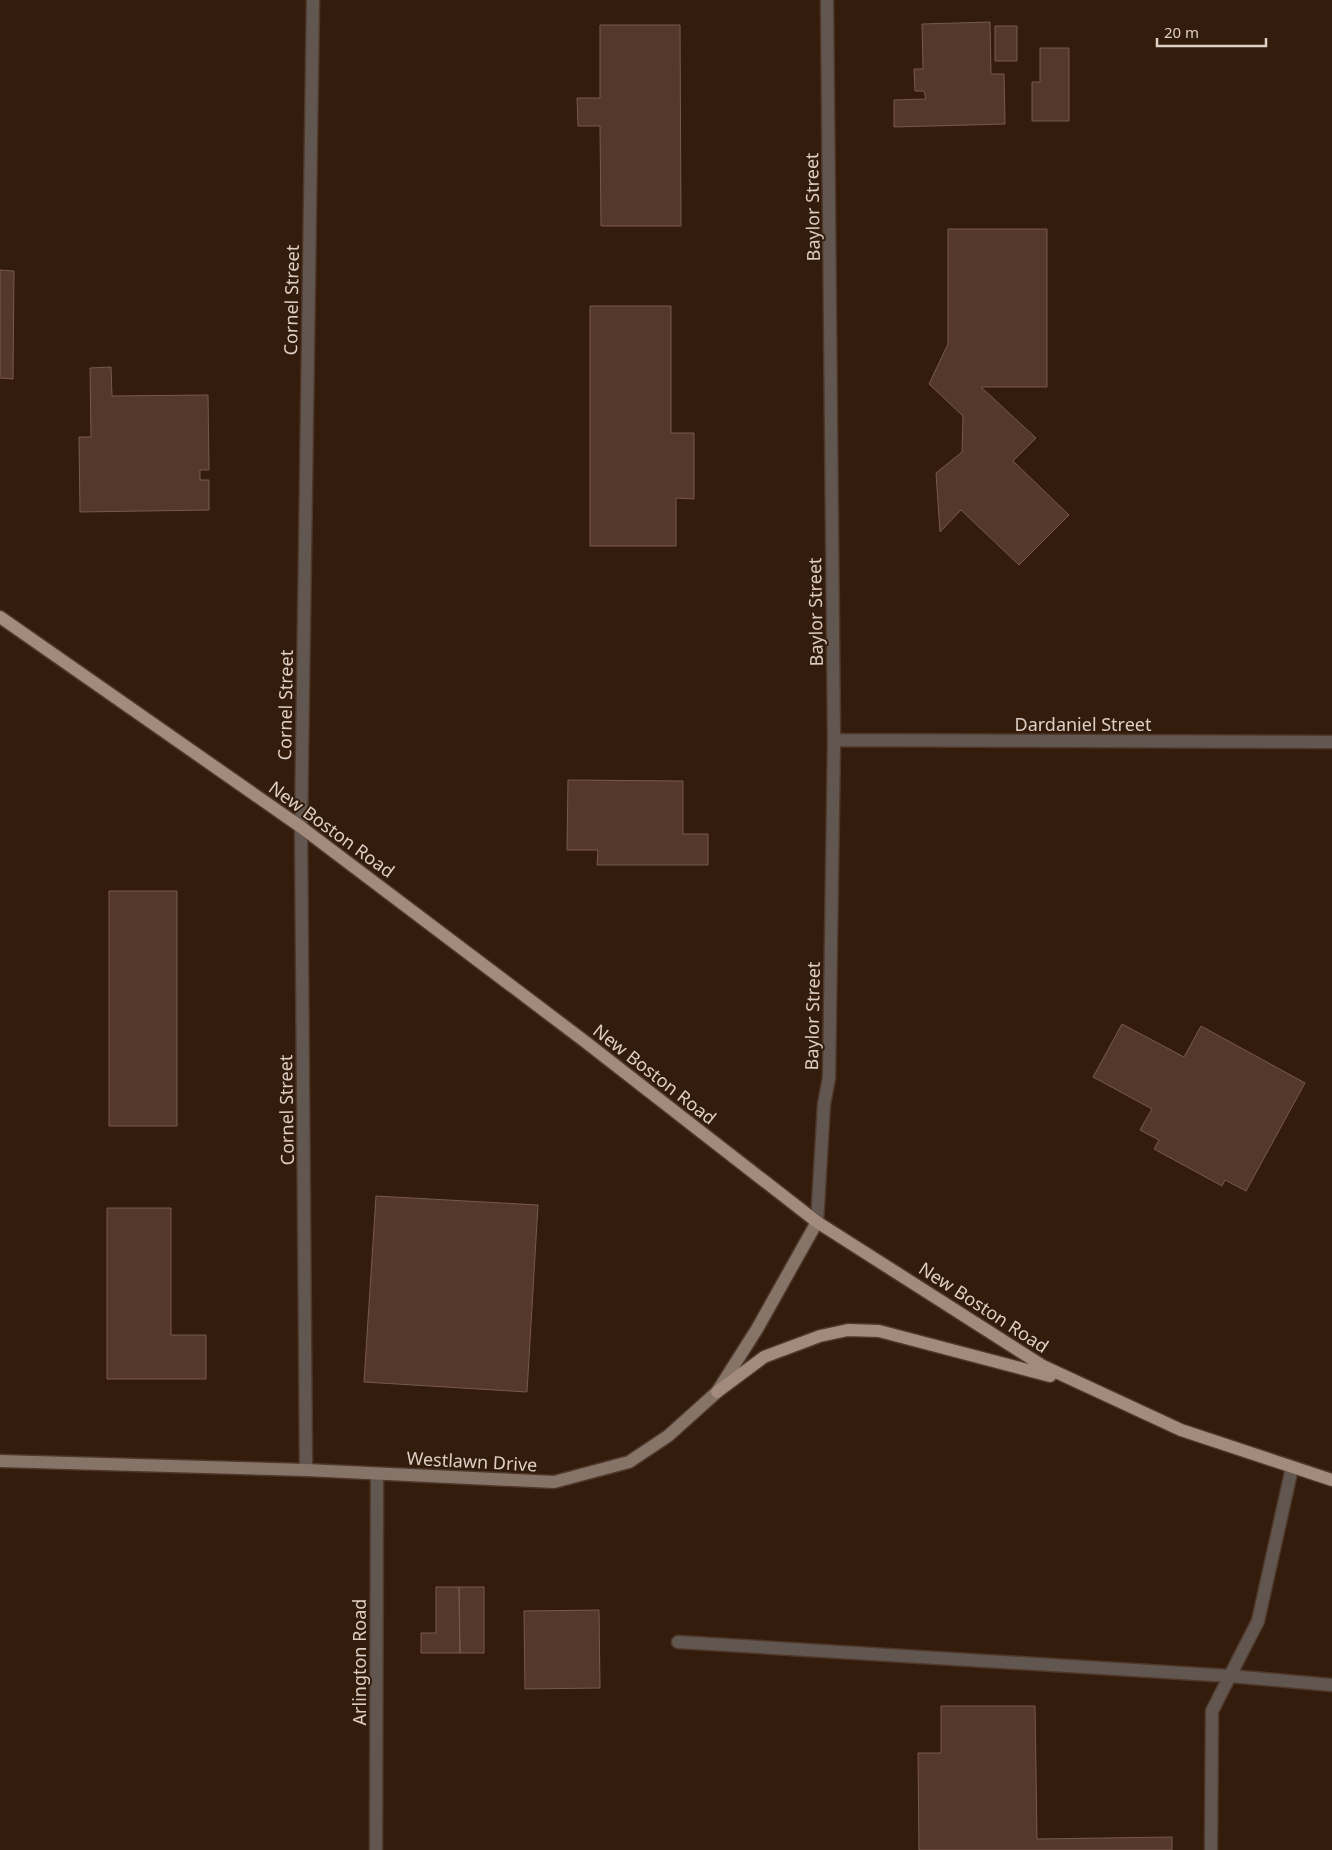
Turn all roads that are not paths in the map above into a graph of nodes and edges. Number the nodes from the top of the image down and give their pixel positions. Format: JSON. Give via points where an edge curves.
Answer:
{"nodes":[{"id":1,"x":312,"y":0,"type":"edge"},
{"id":2,"x":827,"y":0,"type":"edge"},
{"id":3,"x":0,"y":617,"type":"edge"},
{"id":4,"x":834,"y":740,"type":"junction"},
{"id":5,"x":1332,"y":742,"type":"edge"},
{"id":6,"x":301,"y":827,"type":"junction"},
{"id":7,"x":818,"y":1222,"type":"junction"},
{"id":8,"x":1078,"y":1383,"type":"junction"},
{"id":9,"x":717,"y":1392,"type":"junction"},
{"id":10,"x":0,"y":1461,"type":"edge"},
{"id":11,"x":1292,"y":1468,"type":"junction"},
{"id":12,"x":306,"y":1470,"type":"junction"},
{"id":13,"x":377,"y":1474,"type":"junction"},
{"id":14,"x":1332,"y":1480,"type":"edge"},
{"id":15,"x":678,"y":1642,"type":"dead end"},
{"id":16,"x":1230,"y":1676,"type":"junction"},
{"id":17,"x":1332,"y":1685,"type":"edge"},
{"id":18,"x":376,"y":1850,"type":"edge"},
{"id":19,"x":1211,"y":1850,"type":"edge"}],
"edges":[{"from":1,"to":6,"type":"street","name":"Cornel Street"},
{"from":2,"to":4,"type":"street","name":"Baylor Street"},
{"from":3,"to":6,"type":"main road","name":"New Boston Road"},
{"from":4,"to":5,"type":"street","name":"Dardaniel Street"},
{"from":4,"to":7,"type":"street","name":"Baylor Street","via":[[829,1078],[824,1104]]},
{"from":6,"to":7,"type":"main road","name":"New Boston Road"},
{"from":6,"to":12,"type":"street","name":"Cornel Street"},
{"from":7,"to":8,"type":"main road","name":"New Boston Road","via":[[1043,1366]]},
{"from":7,"to":9,"type":"main road","name":"Westlawn Drive"},
{"from":8,"to":9,"type":"main road","via":[[879,1331],[848,1330],[820,1336],[764,1357]]},
{"from":8,"to":11,"type":"main road","name":"New Boston Road","via":[[1181,1430]]},
{"from":9,"to":13,"type":"main road","name":"Westlawn Drive","via":[[668,1436],[629,1462],[554,1482]]},
{"from":10,"to":12,"type":"main road","name":"Westlawn Drive"},
{"from":11,"to":14,"type":"main road","name":"New Boston Road"},
{"from":11,"to":16,"type":"street","via":[[1258,1621]]},
{"from":12,"to":13,"type":"main road","name":"Westlawn Drive"},
{"from":13,"to":18,"type":"street","name":"Arlington Road"},
{"from":15,"to":16,"type":"street"},
{"from":16,"to":17,"type":"street"},
{"from":16,"to":19,"type":"street","via":[[1212,1711]]}]}
